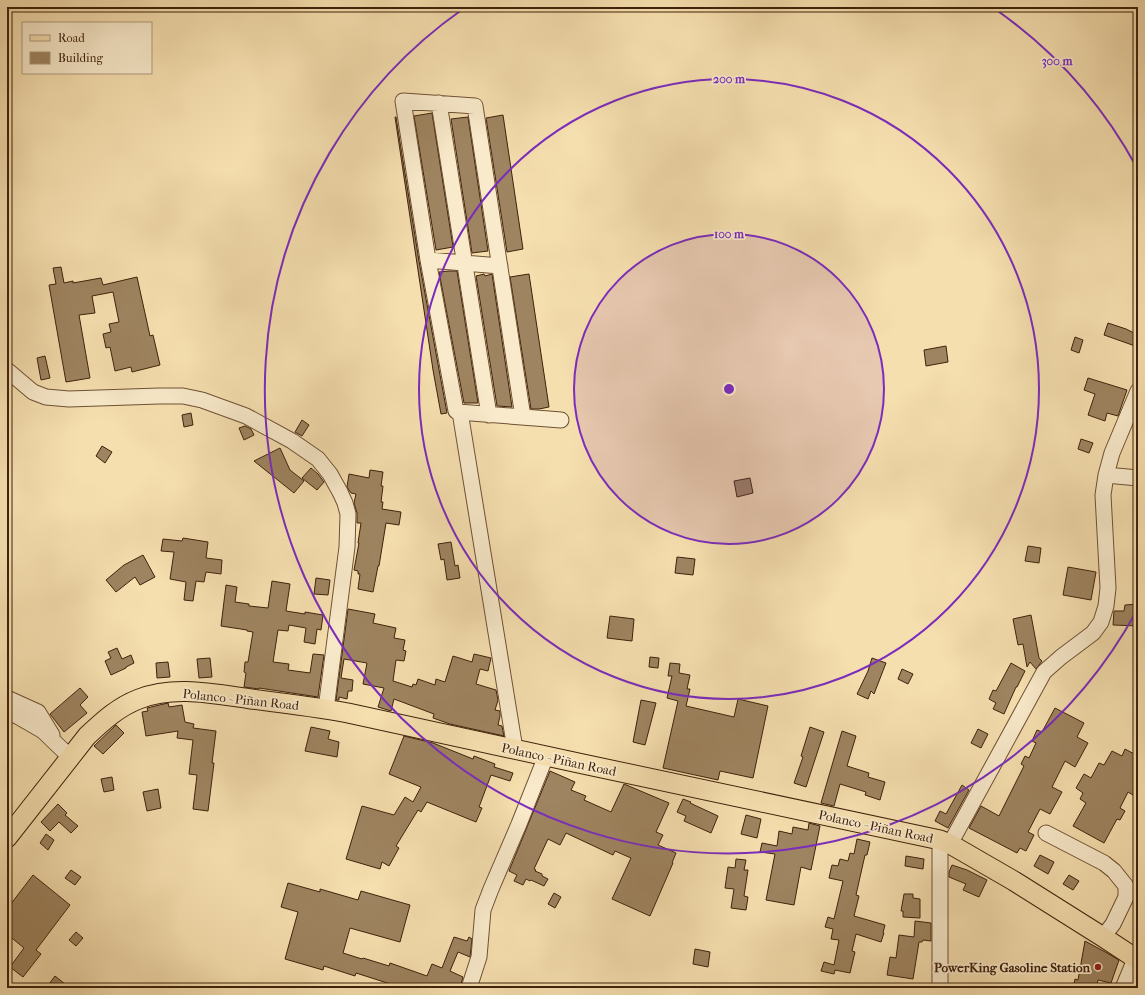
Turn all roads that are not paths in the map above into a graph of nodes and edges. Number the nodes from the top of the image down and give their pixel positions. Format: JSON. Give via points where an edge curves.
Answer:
{"nodes":[{"id":1,"x":439,"y":103,"type":"junction"},
{"id":2,"x":428,"y":260,"type":"junction"},
{"id":3,"x":466,"y":263,"type":"junction"},
{"id":4,"x":500,"y":266,"type":"junction"},
{"id":5,"x":7,"y":370,"type":"edge"},
{"id":6,"x":1138,"y":391,"type":"edge"},
{"id":7,"x":460,"y":412,"type":"junction"},
{"id":8,"x":490,"y":415,"type":"junction"},
{"id":9,"x":523,"y":417,"type":"junction"},
{"id":10,"x":562,"y":420,"type":"dead end"},
{"id":11,"x":1106,"y":475,"type":"junction"},
{"id":12,"x":1138,"y":478,"type":"edge"},
{"id":13,"x":7,"y":698,"type":"edge"},
{"id":14,"x":326,"y":709,"type":"junction"},
{"id":15,"x":7,"y":712,"type":"edge"},
{"id":16,"x":515,"y":750,"type":"junction"},
{"id":17,"x":64,"y":751,"type":"junction"},
{"id":18,"x":546,"y":756,"type":"junction"},
{"id":19,"x":1046,"y":832,"type":"dead end"},
{"id":20,"x":7,"y":838,"type":"edge"},
{"id":21,"x":945,"y":842,"type":"junction"},
{"id":22,"x":1103,"y":937,"type":"junction"},
{"id":23,"x":1136,"y":960,"type":"edge"},
{"id":24,"x":470,"y":988,"type":"edge"},
{"id":25,"x":940,"y":988,"type":"edge"},
{"id":26,"x":1123,"y":988,"type":"edge"}],
"edges":[{"from":1,"to":2,"type":"street","via":[[403,100]]},
{"from":1,"to":3,"type":"street"},
{"from":1,"to":4,"type":"street","via":[[475,106]]},
{"from":2,"to":3,"type":"street"},
{"from":2,"to":7,"type":"street","via":[[454,408]]},
{"from":3,"to":4,"type":"street"},
{"from":3,"to":8,"type":"street"},
{"from":4,"to":9,"type":"street"},
{"from":5,"to":14,"type":"street","via":[[33,392],[46,397],[69,399],[184,396],[202,400],[246,416],[292,441],[318,459],[337,486],[348,514],[347,547]]},
{"from":6,"to":11,"type":"street","via":[[1112,453]]},
{"from":7,"to":8,"type":"street"},
{"from":7,"to":16,"type":"street"},
{"from":8,"to":9,"type":"street"},
{"from":9,"to":10,"type":"street"},
{"from":11,"to":12,"type":"street"},
{"from":11,"to":21,"type":"street","via":[[1103,495],[1108,588],[1101,622],[1093,633],[1044,672]]},
{"from":13,"to":17,"type":"street","via":[[38,712]]},
{"from":14,"to":16,"type":"main road","name":"Polanco - Piñan Road"},
{"from":14,"to":17,"type":"main road","name":"Polanco - Piñan Road","via":[[204,693],[180,691],[157,694],[119,709],[87,736]]},
{"from":15,"to":17,"type":"street","via":[[43,731]]},
{"from":16,"to":18,"type":"main road","name":"Polanco - Piñan Road"},
{"from":17,"to":20,"type":"main road","name":"Polanco - Piñan Road"},
{"from":18,"to":21,"type":"main road","name":"Polanco - Piñan Road"},
{"from":18,"to":24,"type":"street","via":[[483,910],[479,957]]},
{"from":19,"to":22,"type":"street","via":[[1104,863],[1126,886],[1126,896],[1113,924]]},
{"from":21,"to":22,"type":"main road","name":"Polanco - Piñan Road","via":[[1014,881]]},
{"from":21,"to":25,"type":"street"},
{"from":22,"to":23,"type":"main road","name":"Polanco - Piñan Road"},
{"from":23,"to":26,"type":"street"}]}
